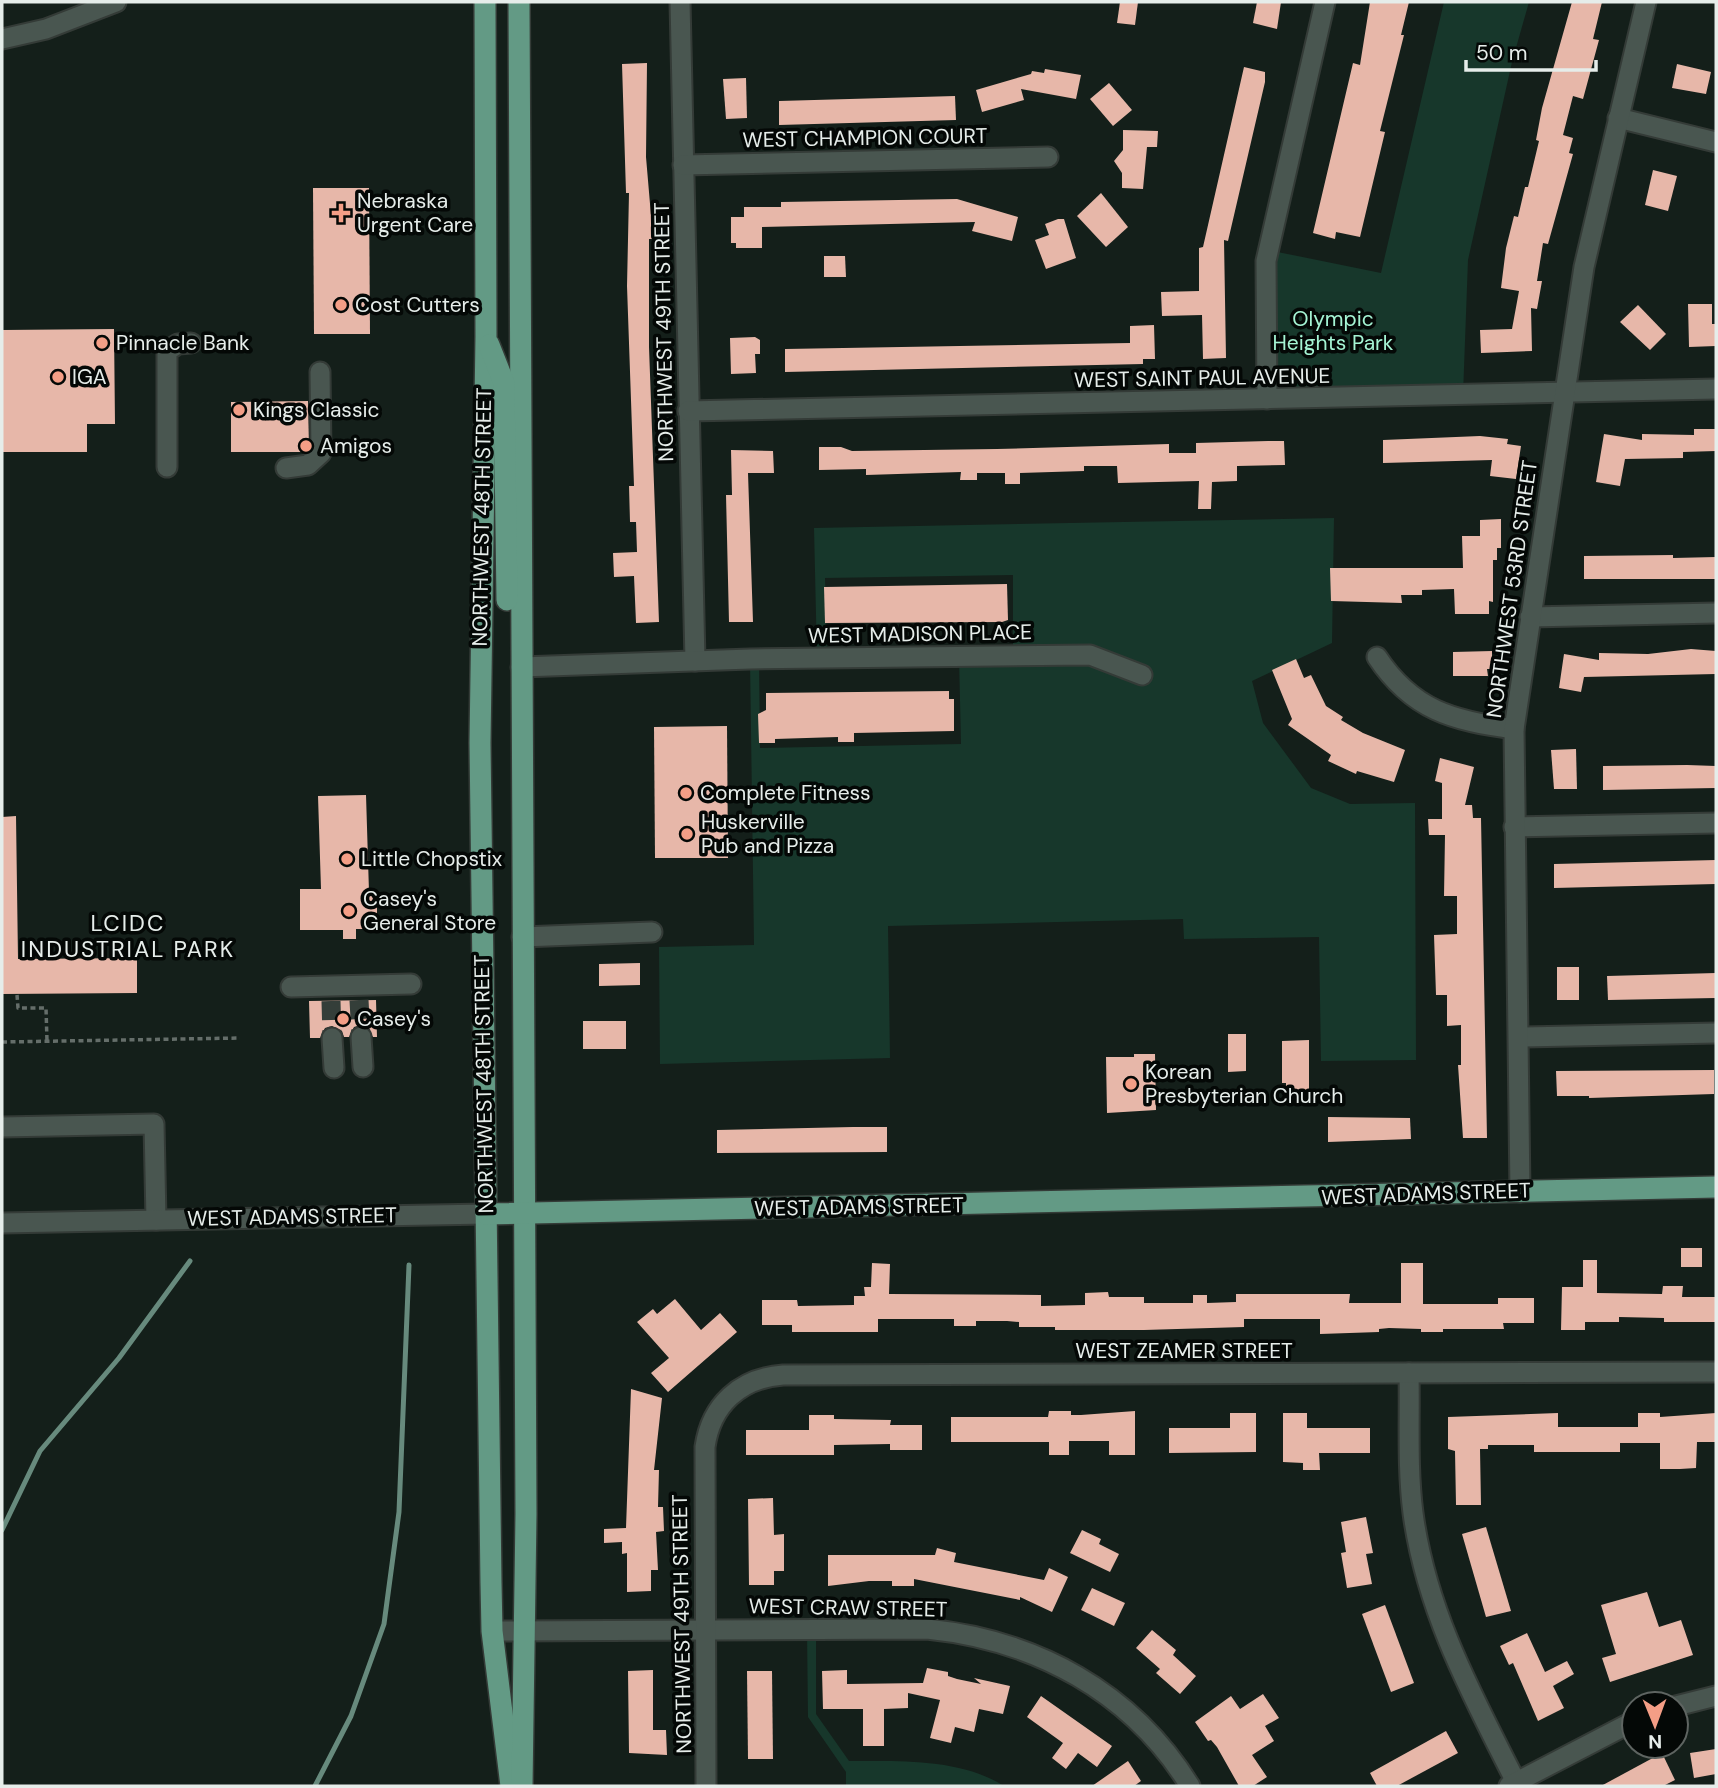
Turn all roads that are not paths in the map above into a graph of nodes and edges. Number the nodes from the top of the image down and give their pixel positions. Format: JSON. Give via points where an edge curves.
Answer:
{"nodes":[{"id":1,"x":117,"y":2,"type":"edge"},
{"id":2,"x":485,"y":2,"type":"edge"},
{"id":3,"x":519,"y":2,"type":"edge"},
{"id":4,"x":680,"y":2,"type":"edge"},
{"id":5,"x":1325,"y":2,"type":"edge"},
{"id":6,"x":1646,"y":2,"type":"edge"},
{"id":7,"x":2,"y":39,"type":"edge"},
{"id":8,"x":1618,"y":118,"type":"junction"},
{"id":9,"x":1716,"y":142,"type":"edge"},
{"id":10,"x":1048,"y":157,"type":"dead end"},
{"id":11,"x":682,"y":164,"type":"junction"},
{"id":12,"x":486,"y":336,"type":"junction"},
{"id":13,"x":191,"y":343,"type":"dead end"},
{"id":14,"x":320,"y":372,"type":"dead end"},
{"id":15,"x":1716,"y":390,"type":"edge"},
{"id":16,"x":1564,"y":393,"type":"junction"},
{"id":17,"x":1267,"y":399,"type":"junction"},
{"id":18,"x":688,"y":411,"type":"junction"},
{"id":19,"x":167,"y":467,"type":"dead end"},
{"id":20,"x":286,"y":468,"type":"dead end"},
{"id":21,"x":1716,"y":613,"type":"edge"},
{"id":22,"x":1531,"y":617,"type":"junction"},
{"id":23,"x":1377,"y":657,"type":"dead end"},
{"id":24,"x":695,"y":661,"type":"junction"},
{"id":25,"x":521,"y":667,"type":"junction"},
{"id":26,"x":1142,"y":675,"type":"dead end"},
{"id":27,"x":1514,"y":729,"type":"junction"},
{"id":28,"x":1716,"y":823,"type":"edge"},
{"id":29,"x":1514,"y":827,"type":"junction"},
{"id":30,"x":652,"y":932,"type":"dead end"},
{"id":31,"x":522,"y":937,"type":"junction"},
{"id":32,"x":411,"y":984,"type":"dead end"},
{"id":33,"x":291,"y":987,"type":"dead end"},
{"id":34,"x":1716,"y":1033,"type":"edge"},
{"id":35,"x":360,"y":1037,"type":"tunnel mouth"},
{"id":36,"x":1519,"y":1037,"type":"junction"},
{"id":37,"x":332,"y":1038,"type":"tunnel mouth"},
{"id":38,"x":363,"y":1067,"type":"dead end"},
{"id":39,"x":334,"y":1068,"type":"dead end"},
{"id":40,"x":2,"y":1127,"type":"edge"},
{"id":41,"x":1716,"y":1187,"type":"edge"},
{"id":42,"x":1520,"y":1192,"type":"junction"},
{"id":43,"x":523,"y":1213,"type":"junction"},
{"id":44,"x":486,"y":1214,"type":"junction"},
{"id":45,"x":156,"y":1220,"type":"junction"},
{"id":46,"x":2,"y":1223,"type":"edge"},
{"id":47,"x":1716,"y":1372,"type":"edge"},
{"id":48,"x":1409,"y":1373,"type":"junction"},
{"id":49,"x":704,"y":1462,"type":"joint"},
{"id":50,"x":705,"y":1630,"type":"junction"},
{"id":51,"x":492,"y":1631,"type":"junction"},
{"id":52,"x":525,"y":1631,"type":"junction"},
{"id":53,"x":1716,"y":1696,"type":"edge"},
{"id":54,"x":1690,"y":1702,"type":"edge"},
{"id":55,"x":1620,"y":1728,"type":"edge"},
{"id":56,"x":1513,"y":1784,"type":"edge"},
{"id":57,"x":511,"y":1786,"type":"edge"},
{"id":58,"x":522,"y":1786,"type":"edge"},
{"id":59,"x":706,"y":1786,"type":"edge"},
{"id":60,"x":1190,"y":1786,"type":"edge"}],
"edges":[{"from":1,"to":7,"type":"street","via":[[46,29]]},
{"from":2,"to":12,"type":"main road","name":"NORTHWEST 48TH STREET"},
{"from":3,"to":25,"type":"main road","name":"NORTHWEST 48TH STREET"},
{"from":4,"to":11,"type":"street","name":"NORTHWEST 49TH STREET"},
{"from":5,"to":17,"type":"street","via":[[1266,261]]},
{"from":6,"to":8,"type":"street","name":"NORTHWEST 53RD STREET"},
{"from":8,"to":9,"type":"street"},
{"from":8,"to":16,"type":"street","name":"NORTHWEST 53RD STREET","via":[[1584,267]]},
{"from":10,"to":11,"type":"street","name":"WEST CHAMPION COURT"},
{"from":11,"to":18,"type":"street","name":"NORTHWEST 49TH STREET"},
{"from":12,"to":25,"type":"main road","via":[[504,383],[508,655],[509,661]]},
{"from":12,"to":44,"type":"main road","name":"NORTHWEST 48TH STREET","via":[[480,655]]},
{"from":13,"to":19,"type":"street","via":[[167,351]]},
{"from":14,"to":20,"type":"street","via":[[321,453],[308,465]]},
{"from":15,"to":16,"type":"street","name":"WEST SAINT PAUL AVENUE"},
{"from":16,"to":17,"type":"street","name":"WEST SAINT PAUL AVENUE"},
{"from":16,"to":22,"type":"street","name":"NORTHWEST 53RD STREET"},
{"from":17,"to":18,"type":"street","name":"WEST SAINT PAUL AVENUE"},
{"from":18,"to":24,"type":"street","name":"NORTHWEST 49TH STREET"},
{"from":21,"to":22,"type":"street"},
{"from":22,"to":27,"type":"street","name":"NORTHWEST 53RD STREET"},
{"from":23,"to":27,"type":"street","via":[[1396,684],[1419,703],[1453,717]]},
{"from":24,"to":25,"type":"street","name":"WEST MADISON PLACE"},
{"from":24,"to":26,"type":"street","name":"WEST MADISON PLACE","via":[[1090,655]]},
{"from":25,"to":31,"type":"main road","name":"NORTHWEST 48TH STREET"},
{"from":27,"to":29,"type":"street","name":"NORTHWEST 53RD STREET"},
{"from":28,"to":29,"type":"street"},
{"from":29,"to":36,"type":"street","name":"NORTHWEST 53RD STREET"},
{"from":30,"to":31,"type":"street"},
{"from":31,"to":43,"type":"main road","name":"NORTHWEST 48TH STREET"},
{"from":32,"to":33,"type":"street","via":[[359,993]]},
{"from":34,"to":36,"type":"street"},
{"from":35,"to":38,"type":"street"},
{"from":36,"to":42,"type":"street","name":"NORTHWEST 53RD STREET"},
{"from":37,"to":39,"type":"street"},
{"from":40,"to":45,"type":"street","via":[[154,1124]]},
{"from":41,"to":42,"type":"main road","name":"WEST ADAMS STREET"},
{"from":42,"to":43,"type":"main road","name":"WEST ADAMS STREET"},
{"from":43,"to":44,"type":"main road","name":"WEST ADAMS STREET"},
{"from":43,"to":52,"type":"main road","name":"NORTHWEST 48TH STREET"},
{"from":44,"to":45,"type":"street","name":"WEST ADAMS STREET"},
{"from":44,"to":51,"type":"main road","name":"NORTHWEST 48TH STREET"},
{"from":45,"to":46,"type":"street","name":"WEST ADAMS STREET"},
{"from":47,"to":48,"type":"street","name":"WEST ZEAMER STREET"},
{"from":48,"to":49,"type":"street","name":"WEST ZEAMER STREET","via":[[775,1376],[750,1382],[721,1404],[707,1433]]},
{"from":48,"to":56,"type":"street","via":[[1412,1509],[1425,1575],[1456,1663]]},
{"from":49,"to":50,"type":"street","name":"NORTHWEST 49TH STREET"},
{"from":50,"to":52,"type":"street","name":"WEST CRAW STREET"},
{"from":50,"to":59,"type":"street","name":"NORTHWEST 49TH STREET"},
{"from":50,"to":60,"type":"street","name":"WEST CRAW STREET","via":[[927,1629],[998,1641],[1066,1668],[1098,1688],[1152,1736]]},
{"from":51,"to":52,"type":"street","name":"WEST CRAW STREET"},
{"from":51,"to":57,"type":"main road","name":"NORTHWEST 48TH STREET"},
{"from":52,"to":58,"type":"main road","name":"NORTHWEST 48TH STREET"},
{"from":53,"to":54,"type":"street"},
{"from":55,"to":56,"type":"street"}]}
